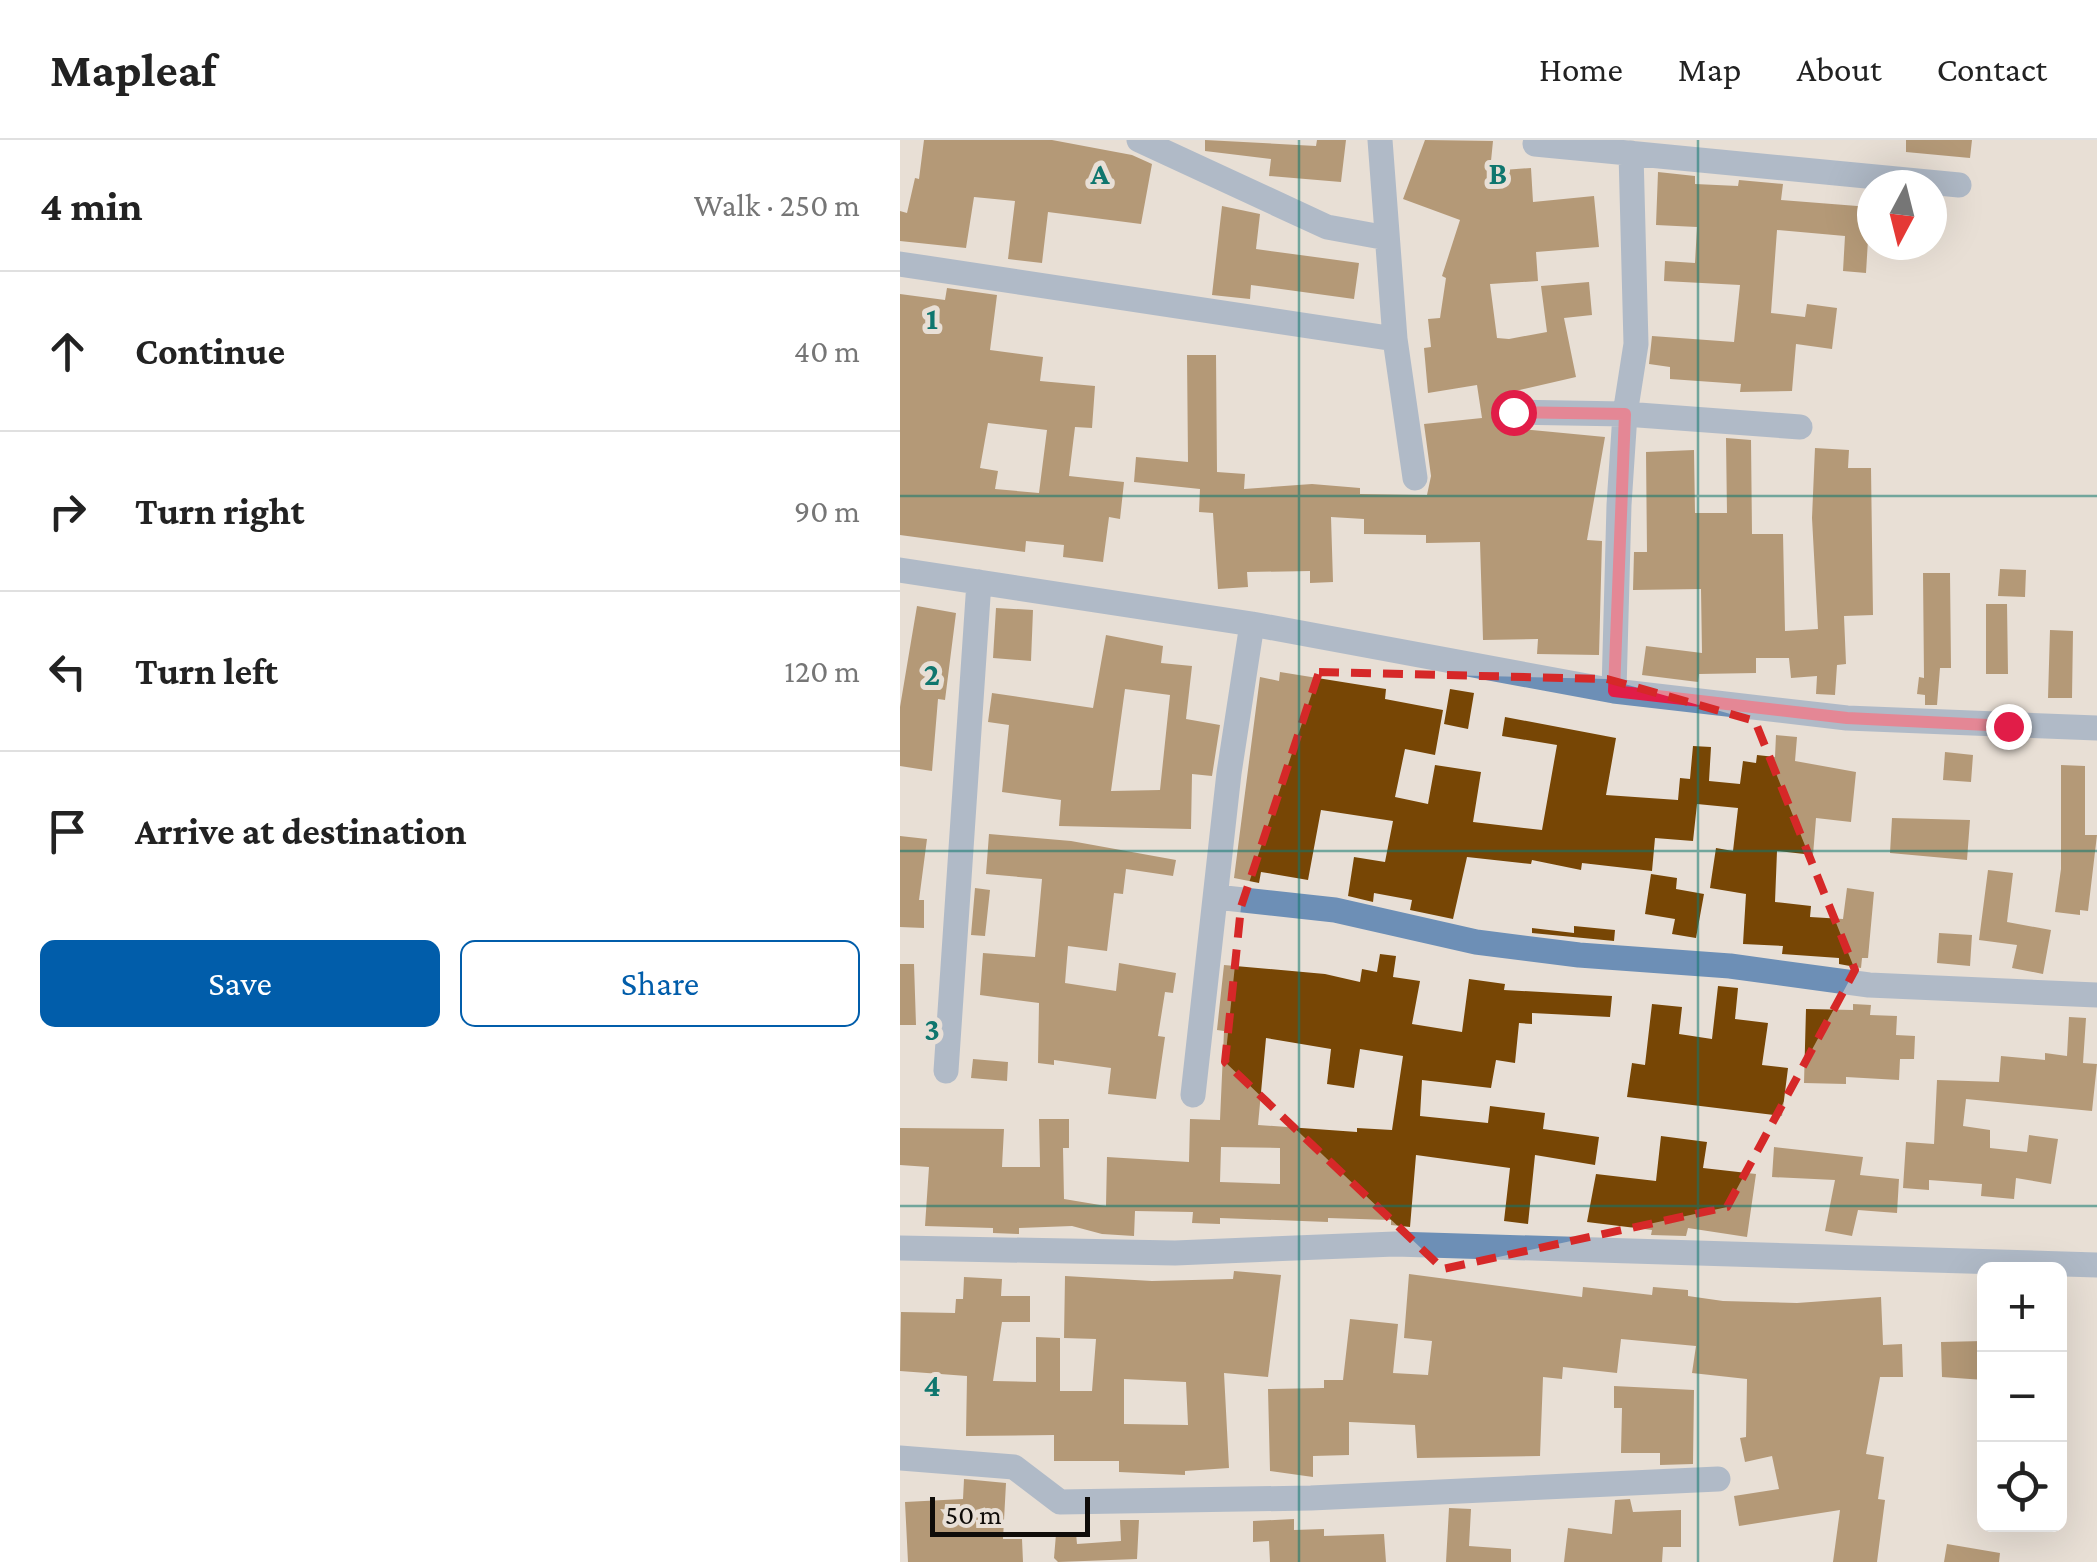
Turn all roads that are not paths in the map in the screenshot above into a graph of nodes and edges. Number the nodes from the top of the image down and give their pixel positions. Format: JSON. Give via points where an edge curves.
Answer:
{"nodes":[{"id":1,"x":1138,"y":140,"type":"edge"},
{"id":2,"x":1380,"y":140,"type":"edge"},
{"id":3,"x":1535,"y":144,"type":"dead end"},
{"id":4,"x":1631,"y":153,"type":"junction"},
{"id":5,"x":1958,"y":185,"type":"dead end"},
{"id":6,"x":1387,"y":238,"type":"junction"},
{"id":7,"x":900,"y":264,"type":"edge"},
{"id":8,"x":1395,"y":339,"type":"junction"},
{"id":9,"x":1513,"y":412,"type":"dead end"},
{"id":10,"x":1625,"y":414,"type":"junction"},
{"id":11,"x":1800,"y":427,"type":"dead end"},
{"id":12,"x":1415,"y":478,"type":"dead end"},
{"id":13,"x":900,"y":570,"type":"edge"},
{"id":14,"x":979,"y":582,"type":"junction"},
{"id":15,"x":1252,"y":624,"type":"junction"},
{"id":16,"x":1614,"y":691,"type":"junction"},
{"id":17,"x":2097,"y":728,"type":"edge"},
{"id":18,"x":1216,"y":897,"type":"junction"},
{"id":19,"x":2097,"y":995,"type":"edge"},
{"id":20,"x":946,"y":1071,"type":"dead end"},
{"id":21,"x":1193,"y":1095,"type":"dead end"},
{"id":22,"x":900,"y":1248,"type":"edge"},
{"id":23,"x":2097,"y":1265,"type":"edge"},
{"id":24,"x":900,"y":1458,"type":"edge"},
{"id":25,"x":1718,"y":1478,"type":"dead end"}],
"edges":[{"from":1,"to":6,"type":"street","via":[[1327,228]]},
{"from":2,"to":6,"type":"street"},
{"from":3,"to":4,"type":"street"},
{"from":4,"to":5,"type":"street"},
{"from":4,"to":10,"type":"street","via":[[1636,344]]},
{"from":6,"to":8,"type":"street"},
{"from":7,"to":8,"type":"street"},
{"from":8,"to":12,"type":"street"},
{"from":9,"to":10,"type":"street"},
{"from":10,"to":11,"type":"street"},
{"from":10,"to":16,"type":"street"},
{"from":13,"to":14,"type":"street"},
{"from":14,"to":15,"type":"street"},
{"from":14,"to":20,"type":"street"},
{"from":15,"to":16,"type":"street"},
{"from":15,"to":18,"type":"street"},
{"from":16,"to":17,"type":"street","via":[[1847,718]]},
{"from":18,"to":19,"type":"street","via":[[1336,910],[1476,942],[1579,955],[1869,984]]},
{"from":18,"to":21,"type":"street"},
{"from":22,"to":23,"type":"street","via":[[1174,1253],[1395,1244]]},
{"from":24,"to":25,"type":"street","via":[[1014,1467],[1060,1502],[1311,1498]]}]}
